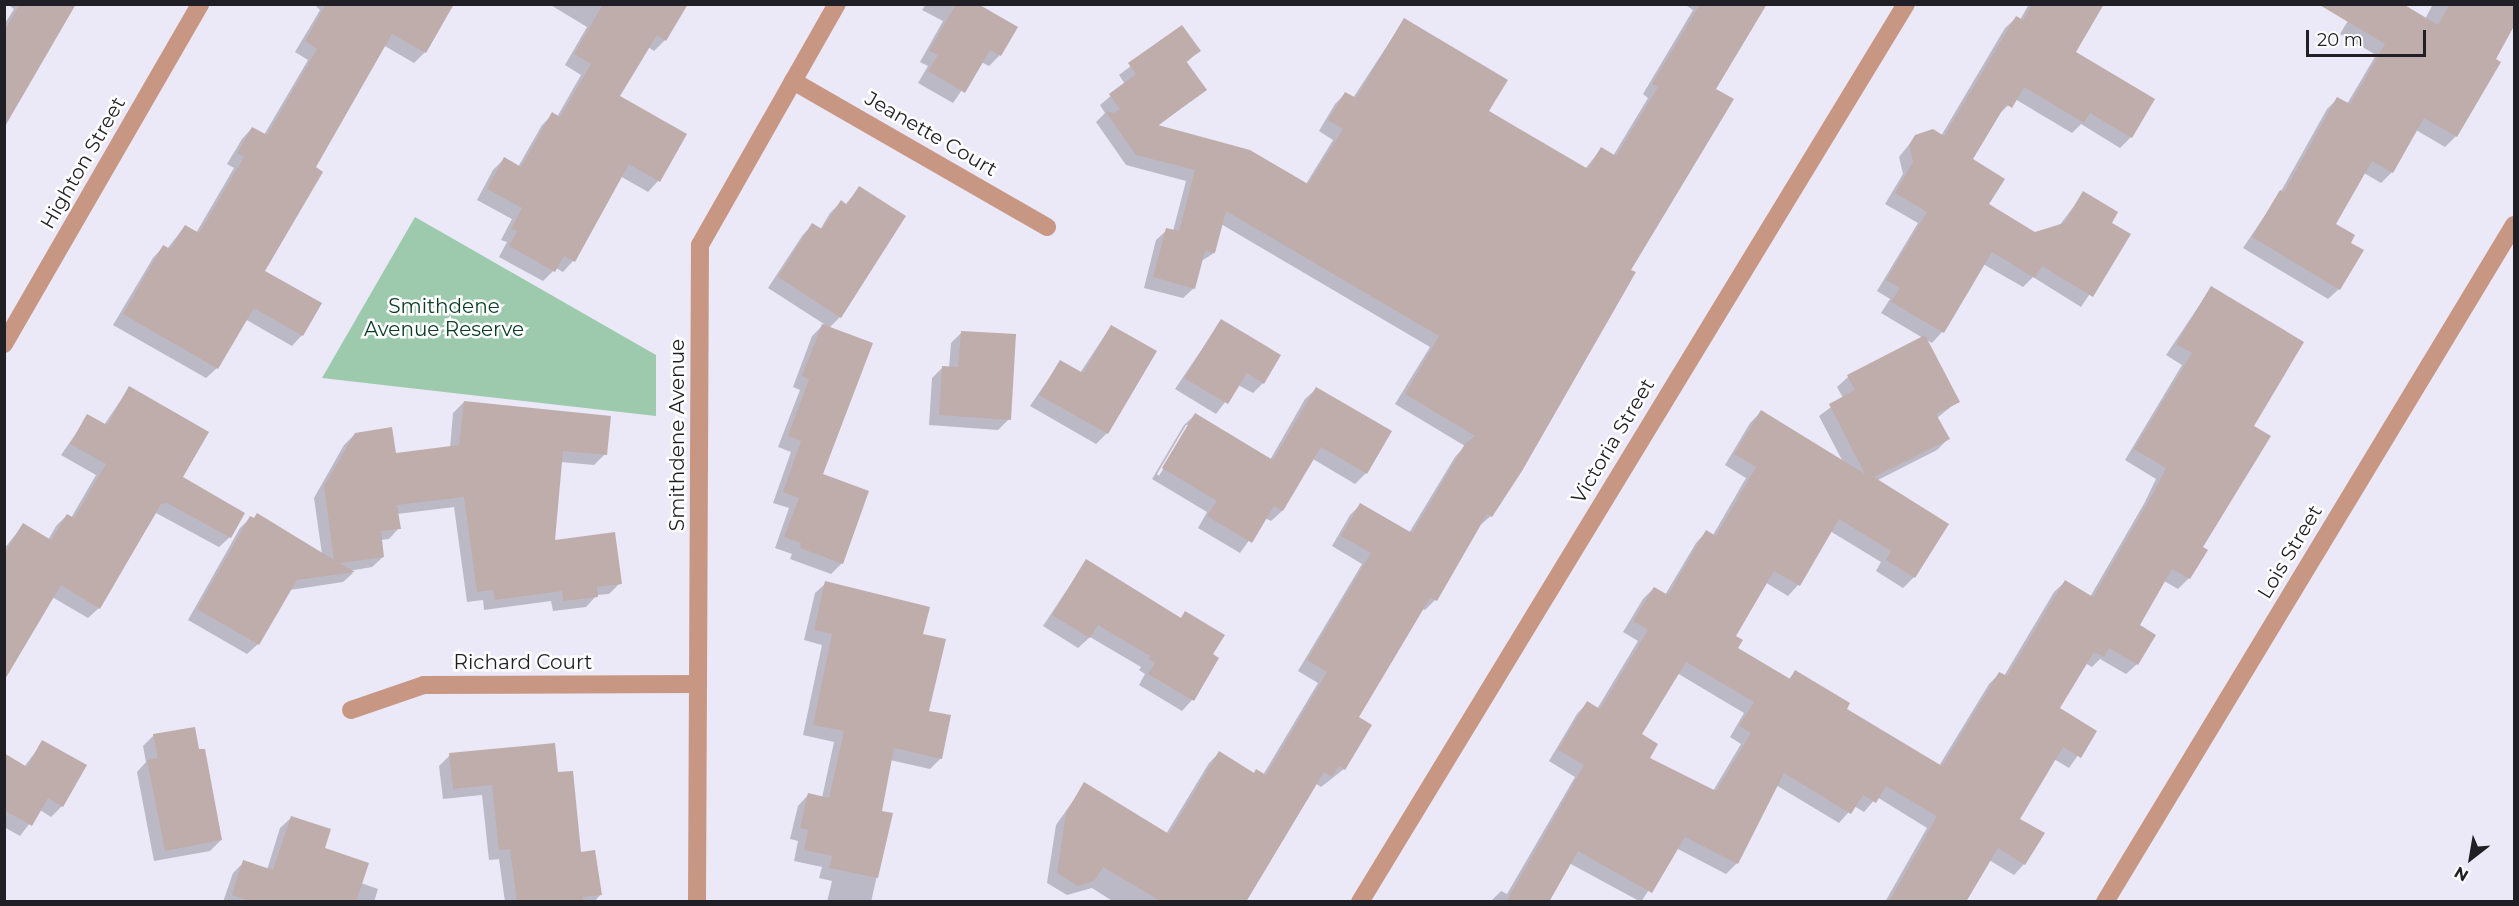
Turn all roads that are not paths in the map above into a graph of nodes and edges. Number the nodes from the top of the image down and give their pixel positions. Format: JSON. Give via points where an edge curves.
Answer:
{"nodes":[{"id":1,"x":200,"y":4,"type":"edge"},
{"id":2,"x":837,"y":4,"type":"edge"},
{"id":3,"x":1906,"y":4,"type":"edge"},
{"id":4,"x":794,"y":81,"type":"junction"},
{"id":5,"x":2514,"y":225,"type":"edge"},
{"id":6,"x":1047,"y":227,"type":"dead end"},
{"id":7,"x":4,"y":344,"type":"edge"},
{"id":8,"x":698,"y":684,"type":"junction"},
{"id":9,"x":351,"y":710,"type":"dead end"},
{"id":10,"x":697,"y":902,"type":"edge"},
{"id":11,"x":1360,"y":902,"type":"edge"},
{"id":12,"x":2105,"y":902,"type":"edge"}],
"edges":[{"from":1,"to":7,"type":"street","name":"Highton Street"},
{"from":2,"to":4,"type":"street","name":"Smithdene Avenue"},
{"from":3,"to":11,"type":"street","name":"Victoria Street"},
{"from":4,"to":6,"type":"street","name":"Jeanette Court"},
{"from":4,"to":8,"type":"street","name":"Smithdene Avenue","via":[[700,245]]},
{"from":5,"to":12,"type":"street","name":"Lois Street"},
{"from":8,"to":9,"type":"street","name":"Richard Court","via":[[424,685]]},
{"from":8,"to":10,"type":"street","name":"Smithdene Avenue"}]}
